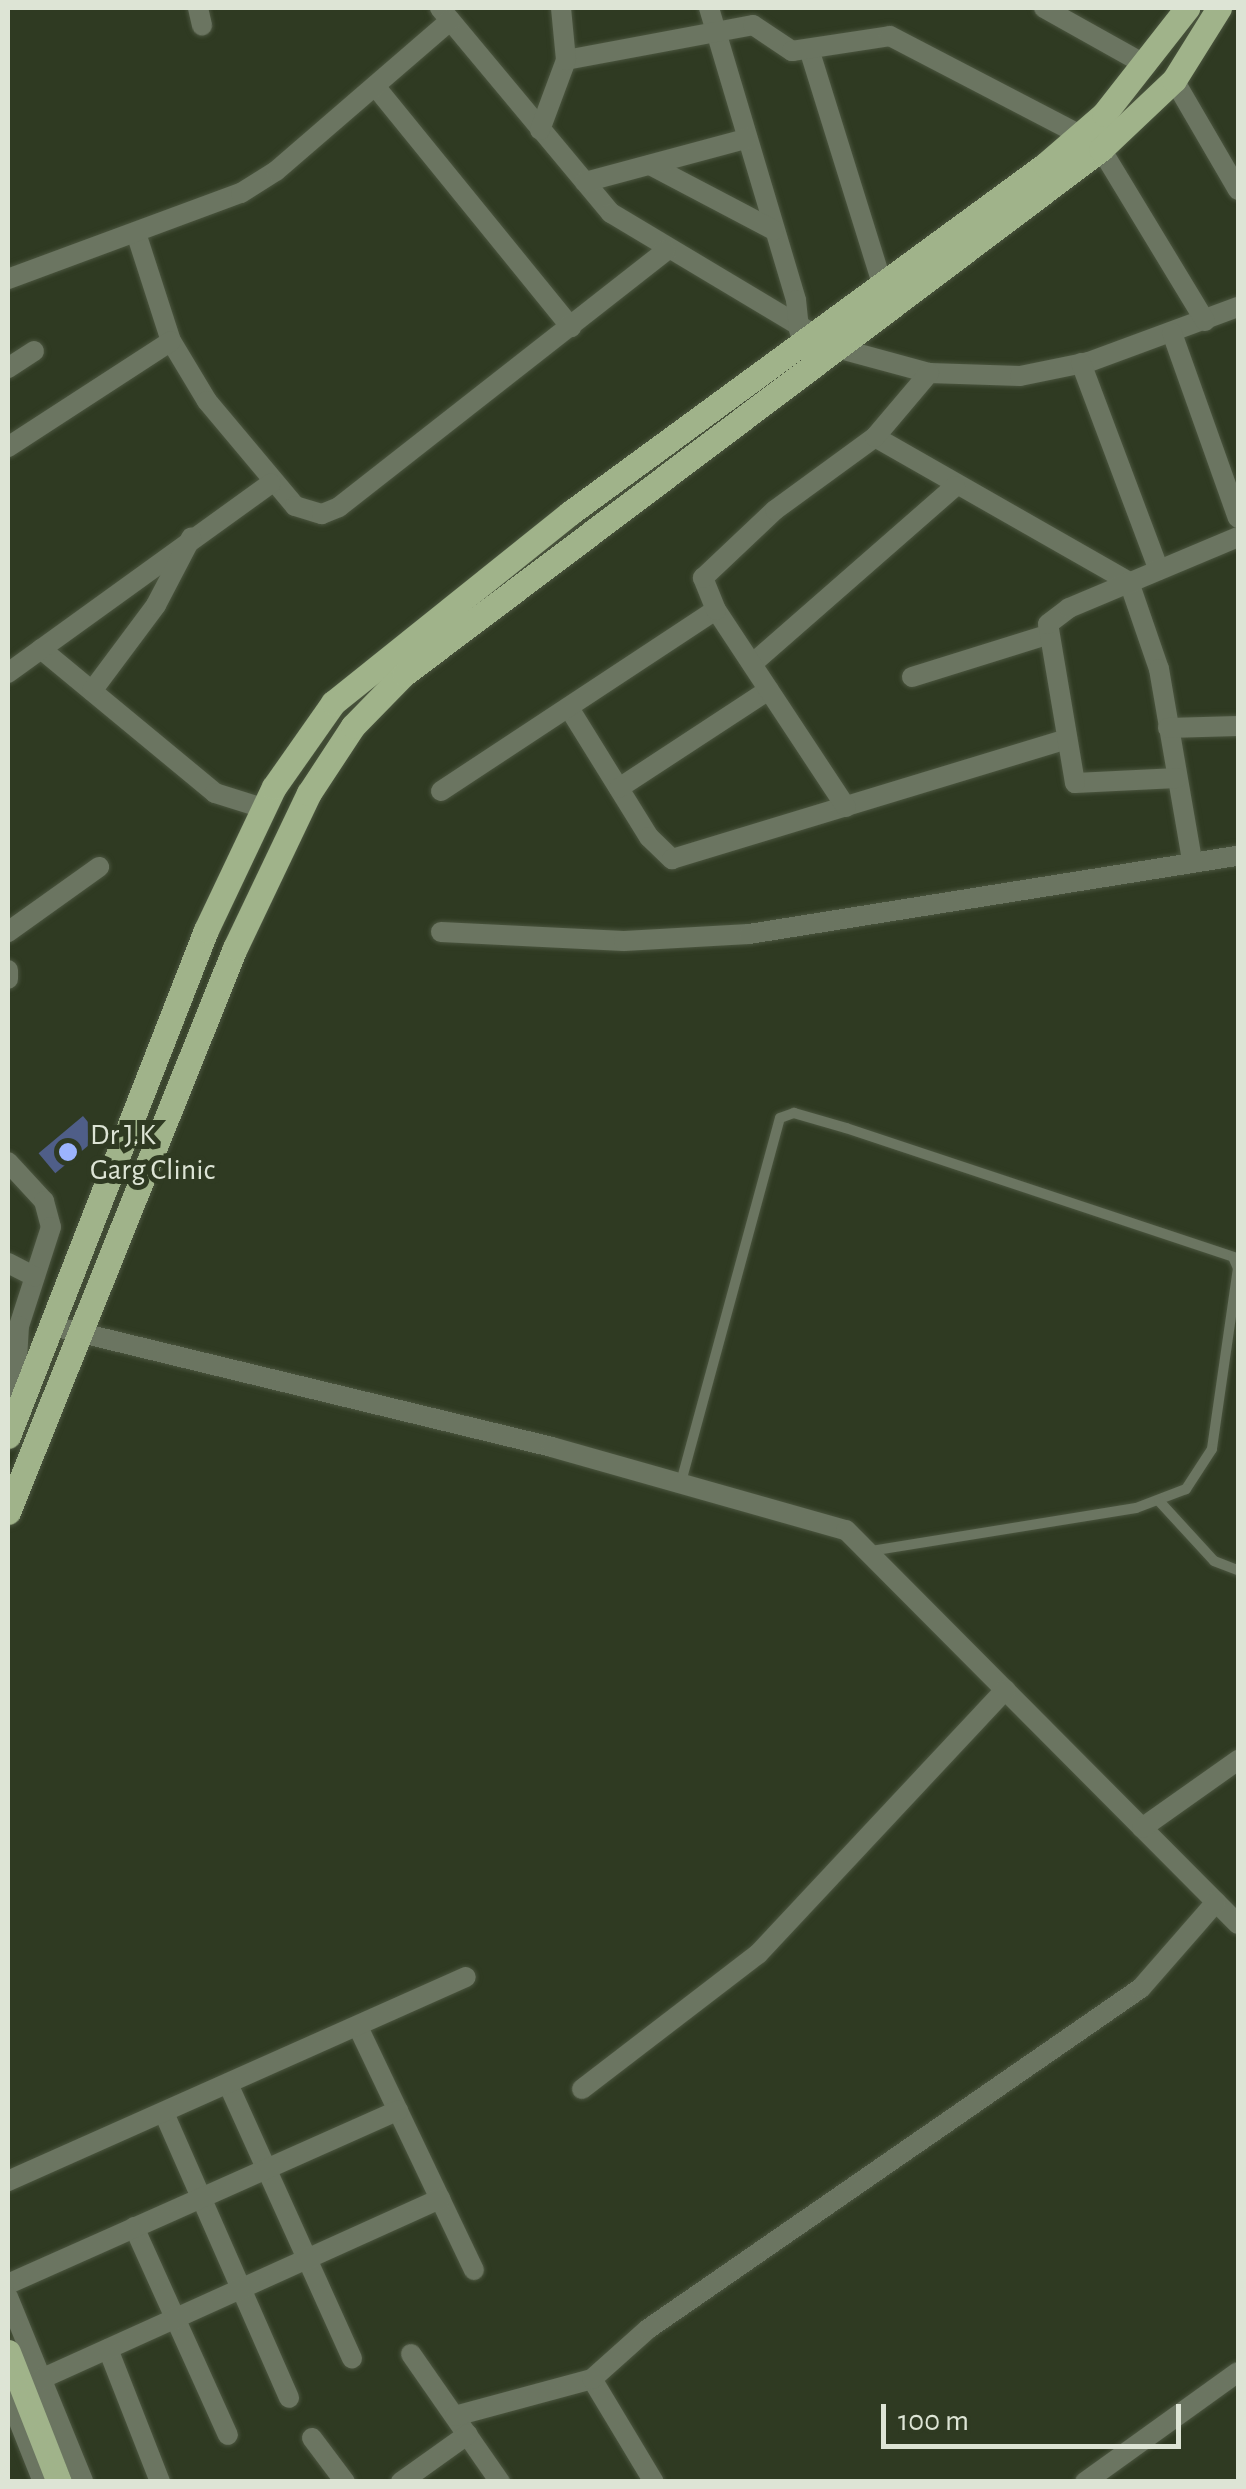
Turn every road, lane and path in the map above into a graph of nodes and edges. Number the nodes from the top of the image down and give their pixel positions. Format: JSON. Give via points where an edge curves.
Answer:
{"nodes":[{"id":1,"x":561,"y":8,"type":"edge"},
{"id":2,"x":709,"y":8,"type":"edge"},
{"id":3,"x":1044,"y":8,"type":"edge"},
{"id":4,"x":1186,"y":8,"type":"edge"},
{"id":5,"x":1219,"y":8,"type":"edge"},
{"id":6,"x":1228,"y":8,"type":"edge"},
{"id":7,"x":444,"y":14,"type":"edge"},
{"id":8,"x":1238,"y":15,"type":"edge"},
{"id":9,"x":713,"y":32,"type":"junction"},
{"id":10,"x":808,"y":49,"type":"junction"},
{"id":11,"x":566,"y":60,"type":"junction"},
{"id":12,"x":1146,"y":65,"type":"junction"},
{"id":13,"x":1174,"y":80,"type":"junction"},
{"id":14,"x":375,"y":86,"type":"junction"},
{"id":15,"x":540,"y":130,"type":"junction"},
{"id":16,"x":746,"y":139,"type":"junction"},
{"id":17,"x":1090,"y":142,"type":"junction"},
{"id":18,"x":650,"y":164,"type":"junction"},
{"id":19,"x":584,"y":182,"type":"junction"},
{"id":20,"x":1238,"y":190,"type":"edge"},
{"id":21,"x":774,"y":230,"type":"junction"},
{"id":22,"x":137,"y":236,"type":"junction"},
{"id":23,"x":666,"y":251,"type":"junction"},
{"id":24,"x":8,"y":279,"type":"edge"},
{"id":25,"x":883,"y":286,"type":"junction"},
{"id":26,"x":1238,"y":307,"type":"edge"},
{"id":27,"x":1204,"y":321,"type":"junction"},
{"id":28,"x":571,"y":327,"type":"junction"},
{"id":29,"x":1172,"y":333,"type":"junction"},
{"id":30,"x":804,"y":334,"type":"junction"},
{"id":31,"x":172,"y":340,"type":"junction"},
{"id":32,"x":837,"y":348,"type":"junction"},
{"id":33,"x":34,"y":351,"type":"dead end"},
{"id":34,"x":1081,"y":364,"type":"junction"},
{"id":35,"x":8,"y":368,"type":"edge"},
{"id":36,"x":929,"y":374,"type":"junction"},
{"id":37,"x":875,"y":437,"type":"junction"},
{"id":38,"x":8,"y":446,"type":"edge"},
{"id":39,"x":271,"y":483,"type":"junction"},
{"id":40,"x":955,"y":486,"type":"junction"},
{"id":41,"x":1238,"y":518,"type":"edge"},
{"id":42,"x":1238,"y":537,"type":"edge"},
{"id":43,"x":191,"y":538,"type":"junction"},
{"id":44,"x":1159,"y":570,"type":"junction"},
{"id":45,"x":1130,"y":582,"type":"junction"},
{"id":46,"x":716,"y":610,"type":"junction"},
{"id":47,"x":1047,"y":635,"type":"junction"},
{"id":48,"x":40,"y":649,"type":"junction"},
{"id":49,"x":752,"y":664,"type":"junction"},
{"id":50,"x":8,"y":673,"type":"edge"},
{"id":51,"x":912,"y":677,"type":"dead end"},
{"id":52,"x":769,"y":690,"type":"junction"},
{"id":53,"x":92,"y":692,"type":"junction"},
{"id":54,"x":568,"y":708,"type":"junction"},
{"id":55,"x":1238,"y":726,"type":"edge"},
{"id":56,"x":1168,"y":728,"type":"junction"},
{"id":57,"x":1064,"y":740,"type":"junction"},
{"id":58,"x":1177,"y":778,"type":"junction"},
{"id":59,"x":618,"y":788,"type":"junction"},
{"id":60,"x":442,"y":791,"type":"dead end"},
{"id":61,"x":846,"y":806,"type":"junction"},
{"id":62,"x":259,"y":816,"type":"junction"},
{"id":63,"x":1238,"y":856,"type":"edge"},
{"id":64,"x":1192,"y":861,"type":"junction"},
{"id":65,"x":100,"y":867,"type":"dead end"},
{"id":66,"x":8,"y":932,"type":"edge"},
{"id":67,"x":441,"y":932,"type":"dead end"},
{"id":68,"x":8,"y":970,"type":"edge"},
{"id":69,"x":8,"y":979,"type":"edge"},
{"id":70,"x":8,"y":1162,"type":"edge"},
{"id":71,"x":8,"y":1263,"type":"edge"},
{"id":72,"x":35,"y":1277,"type":"junction"},
{"id":73,"x":1235,"y":1318,"type":"edge"},
{"id":74,"x":55,"y":1326,"type":"junction"},
{"id":75,"x":82,"y":1334,"type":"junction"},
{"id":76,"x":10,"y":1429,"type":"edge"},
{"id":77,"x":682,"y":1482,"type":"junction"},
{"id":78,"x":1159,"y":1502,"type":"junction"},
{"id":79,"x":8,"y":1512,"type":"edge"},
{"id":80,"x":870,"y":1551,"type":"junction"},
{"id":81,"x":1238,"y":1570,"type":"edge"},
{"id":82,"x":1005,"y":1690,"type":"junction"},
{"id":83,"x":1238,"y":1760,"type":"edge"},
{"id":84,"x":1142,"y":1828,"type":"junction"},
{"id":85,"x":1216,"y":1902,"type":"junction"},
{"id":86,"x":1238,"y":1924,"type":"edge"},
{"id":87,"x":466,"y":1978,"type":"dead end"},
{"id":88,"x":359,"y":2030,"type":"junction"},
{"id":89,"x":229,"y":2086,"type":"junction"},
{"id":90,"x":582,"y":2089,"type":"dead end"},
{"id":91,"x":398,"y":2110,"type":"junction"},
{"id":92,"x":164,"y":2114,"type":"junction"},
{"id":93,"x":266,"y":2168,"type":"junction"},
{"id":94,"x":8,"y":2181,"type":"edge"},
{"id":95,"x":201,"y":2198,"type":"junction"},
{"id":96,"x":440,"y":2199,"type":"junction"},
{"id":97,"x":134,"y":2228,"type":"junction"},
{"id":98,"x":307,"y":2259,"type":"junction"},
{"id":99,"x":474,"y":2270,"type":"dead end"},
{"id":100,"x":8,"y":2284,"type":"edge"},
{"id":101,"x":240,"y":2289,"type":"junction"},
{"id":102,"x":8,"y":2298,"type":"edge"},
{"id":103,"x":176,"y":2318,"type":"junction"},
{"id":104,"x":108,"y":2348,"type":"junction"},
{"id":105,"x":8,"y":2352,"type":"edge"},
{"id":106,"x":411,"y":2354,"type":"dead end"},
{"id":107,"x":352,"y":2358,"type":"dead end"},
{"id":108,"x":1238,"y":2372,"type":"edge"},
{"id":109,"x":41,"y":2379,"type":"junction"},
{"id":110,"x":587,"y":2381,"type":"junction"},
{"id":111,"x":8,"y":2394,"type":"edge"},
{"id":112,"x":288,"y":2398,"type":"dead end"},
{"id":113,"x":455,"y":2416,"type":"junction"},
{"id":114,"x":468,"y":2434,"type":"junction"},
{"id":115,"x":228,"y":2435,"type":"dead end"},
{"id":116,"x":312,"y":2438,"type":"dead end"},
{"id":117,"x":83,"y":2481,"type":"edge"},
{"id":118,"x":43,"y":2482,"type":"edge"},
{"id":119,"x":59,"y":2482,"type":"edge"},
{"id":120,"x":160,"y":2482,"type":"edge"},
{"id":121,"x":345,"y":2482,"type":"edge"},
{"id":122,"x":401,"y":2482,"type":"edge"},
{"id":123,"x":500,"y":2482,"type":"edge"},
{"id":124,"x":654,"y":2482,"type":"edge"},
{"id":125,"x":1085,"y":2482,"type":"edge"}],
"edges":[{"from":1,"to":11,"type":"street"},
{"from":2,"to":9,"type":"street"},
{"from":3,"to":12,"type":"street"},
{"from":4,"to":12,"type":"main road"},
{"from":5,"to":13,"type":"main road"},
{"from":6,"to":8,"type":"street"},
{"from":7,"to":14,"type":"street"},
{"from":7,"to":15,"type":"street"},
{"from":9,"to":10,"type":"street","via":[[752,25],[782,48]]},
{"from":9,"to":11,"type":"street"},
{"from":9,"to":16,"type":"street"},
{"from":10,"to":17,"type":"street","via":[[890,36]]},
{"from":10,"to":25,"type":"street"},
{"from":11,"to":15,"type":"street"},
{"from":12,"to":17,"type":"main road"},
{"from":13,"to":17,"type":"main road"},
{"from":13,"to":20,"type":"street"},
{"from":14,"to":22,"type":"street","via":[[276,171]]},
{"from":14,"to":28,"type":"street"},
{"from":15,"to":19,"type":"street"},
{"from":16,"to":18,"type":"street"},
{"from":16,"to":21,"type":"street"},
{"from":17,"to":25,"type":"main road"},
{"from":17,"to":27,"type":"street"},
{"from":17,"to":32,"type":"main road"},
{"from":18,"to":19,"type":"street"},
{"from":18,"to":21,"type":"street"},
{"from":19,"to":23,"type":"street","via":[[611,213]]},
{"from":21,"to":30,"type":"street"},
{"from":22,"to":24,"type":"street"},
{"from":22,"to":31,"type":"street"},
{"from":23,"to":28,"type":"street"},
{"from":23,"to":30,"type":"street"},
{"from":25,"to":30,"type":"main road"},
{"from":26,"to":27,"type":"street"},
{"from":27,"to":29,"type":"street"},
{"from":28,"to":39,"type":"street","via":[[339,508],[308,512]]},
{"from":29,"to":34,"type":"street"},
{"from":29,"to":41,"type":"street"},
{"from":30,"to":32,"type":"street"},
{"from":30,"to":62,"type":"main road","via":[[375,664],[312,729]]},
{"from":31,"to":38,"type":"street"},
{"from":31,"to":39,"type":"street","via":[[227,430]]},
{"from":32,"to":36,"type":"street"},
{"from":32,"to":75,"type":"main road","via":[[404,674],[353,726],[280,848],[235,948]]},
{"from":33,"to":35,"type":"street"},
{"from":34,"to":36,"type":"street","via":[[1020,376]]},
{"from":34,"to":44,"type":"street"},
{"from":36,"to":37,"type":"street"},
{"from":37,"to":40,"type":"street"},
{"from":37,"to":46,"type":"street","via":[[712,564],[704,578]]},
{"from":39,"to":43,"type":"street"},
{"from":40,"to":45,"type":"street"},
{"from":40,"to":49,"type":"street"},
{"from":42,"to":44,"type":"street"},
{"from":43,"to":48,"type":"street"},
{"from":43,"to":53,"type":"street","via":[[156,606]]},
{"from":44,"to":45,"type":"street"},
{"from":45,"to":47,"type":"street","via":[[1056,616]]},
{"from":45,"to":56,"type":"street","via":[[1150,632]]},
{"from":46,"to":49,"type":"street"},
{"from":46,"to":54,"type":"street"},
{"from":47,"to":51,"type":"street"},
{"from":47,"to":57,"type":"street"},
{"from":48,"to":50,"type":"street"},
{"from":48,"to":53,"type":"street"},
{"from":49,"to":52,"type":"street"},
{"from":52,"to":59,"type":"street"},
{"from":52,"to":61,"type":"street"},
{"from":53,"to":62,"type":"street","via":[[215,793]]},
{"from":54,"to":59,"type":"street"},
{"from":54,"to":60,"type":"street"},
{"from":55,"to":56,"type":"street"},
{"from":56,"to":58,"type":"street"},
{"from":57,"to":58,"type":"street","via":[[1080,787]]},
{"from":57,"to":61,"type":"street"},
{"from":58,"to":64,"type":"street"},
{"from":59,"to":61,"type":"street","via":[[661,854],[672,859]]},
{"from":62,"to":74,"type":"main road","via":[[206,930]]},
{"from":63,"to":64,"type":"street"},
{"from":64,"to":67,"type":"street","via":[[749,934],[624,941]]},
{"from":65,"to":66,"type":"street"},
{"from":68,"to":69,"type":"street"},
{"from":70,"to":72,"type":"street","via":[[50,1214]]},
{"from":71,"to":72,"type":"street"},
{"from":72,"to":76,"type":"street","via":[[19,1326]]},
{"from":73,"to":77,"type":"lane","via":[[1238,1268],[1217,1249],[794,1113],[774,1128]]},
{"from":73,"to":78,"type":"lane","via":[[1212,1449],[1186,1489]]},
{"from":74,"to":75,"type":"street"},
{"from":74,"to":76,"type":"main road"},
{"from":75,"to":77,"type":"street"},
{"from":75,"to":79,"type":"main road"},
{"from":77,"to":80,"type":"street","via":[[818,1519],[846,1530]]},
{"from":78,"to":80,"type":"lane"},
{"from":78,"to":81,"type":"lane","via":[[1214,1561]]},
{"from":80,"to":82,"type":"street"},
{"from":82,"to":84,"type":"street"},
{"from":82,"to":90,"type":"street","via":[[758,1954]]},
{"from":83,"to":84,"type":"street"},
{"from":84,"to":85,"type":"street"},
{"from":85,"to":86,"type":"street"},
{"from":85,"to":110,"type":"street","via":[[1174,1956],[1129,1996],[648,2328]]},
{"from":87,"to":88,"type":"street"},
{"from":88,"to":89,"type":"street"},
{"from":88,"to":91,"type":"street"},
{"from":89,"to":92,"type":"street"},
{"from":89,"to":93,"type":"street"},
{"from":91,"to":93,"type":"street"},
{"from":91,"to":96,"type":"street"},
{"from":92,"to":94,"type":"street"},
{"from":92,"to":95,"type":"street"},
{"from":93,"to":95,"type":"street"},
{"from":93,"to":98,"type":"street"},
{"from":95,"to":97,"type":"street"},
{"from":95,"to":101,"type":"street"},
{"from":96,"to":98,"type":"street"},
{"from":96,"to":99,"type":"street"},
{"from":97,"to":100,"type":"street"},
{"from":97,"to":103,"type":"street"},
{"from":98,"to":101,"type":"street"},
{"from":98,"to":107,"type":"street"},
{"from":101,"to":103,"type":"street"},
{"from":101,"to":112,"type":"street"},
{"from":102,"to":109,"type":"street"},
{"from":103,"to":104,"type":"street"},
{"from":103,"to":115,"type":"street"},
{"from":104,"to":109,"type":"street"},
{"from":104,"to":120,"type":"street"},
{"from":105,"to":119,"type":"main road"},
{"from":106,"to":113,"type":"street"},
{"from":108,"to":125,"type":"street"},
{"from":109,"to":117,"type":"street"},
{"from":110,"to":113,"type":"street"},
{"from":110,"to":124,"type":"street"},
{"from":111,"to":118,"type":"street"},
{"from":113,"to":114,"type":"street"},
{"from":114,"to":122,"type":"street"},
{"from":114,"to":123,"type":"street"},
{"from":116,"to":121,"type":"street"}]}
